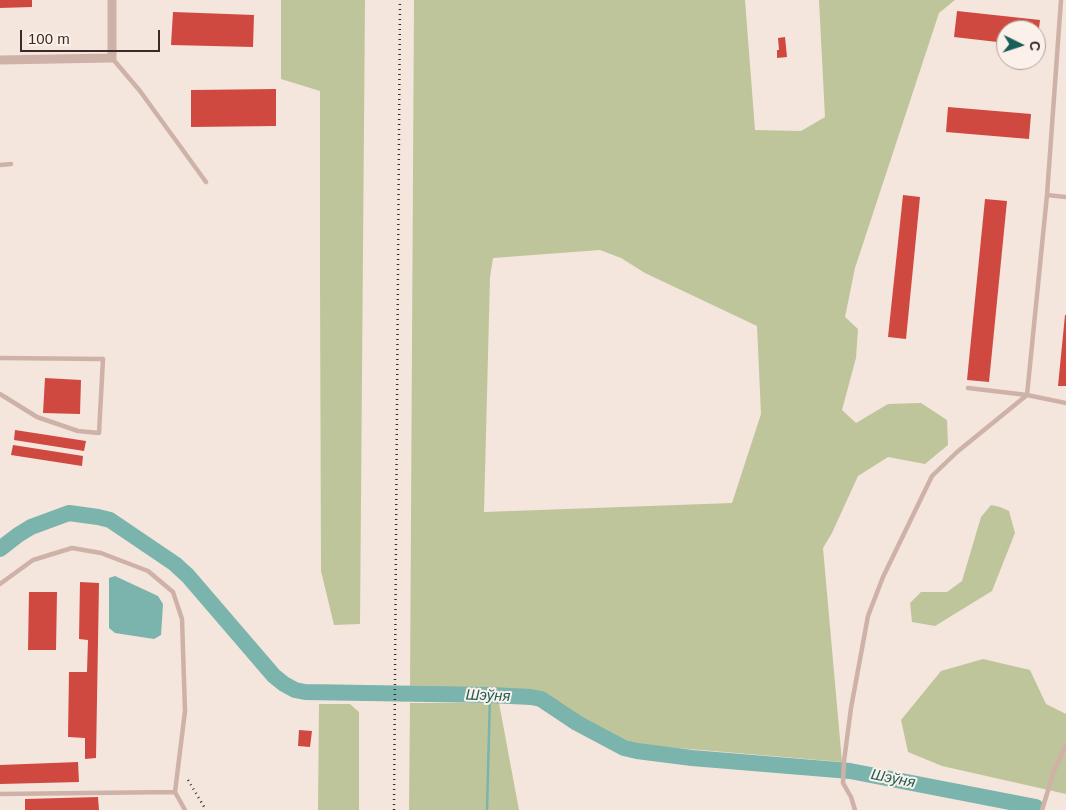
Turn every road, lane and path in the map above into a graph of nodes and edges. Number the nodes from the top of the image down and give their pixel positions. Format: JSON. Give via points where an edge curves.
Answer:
{"nodes":[{"id":1,"x":112,"y":0,"type":"edge"},
{"id":2,"x":1061,"y":0,"type":"edge"},
{"id":3,"x":112,"y":58,"type":"junction"},
{"id":4,"x":0,"y":60,"type":"edge"},
{"id":5,"x":10,"y":164,"type":"dead end"},
{"id":6,"x":0,"y":165,"type":"edge"},
{"id":7,"x":206,"y":182,"type":"dead end"},
{"id":8,"x":1047,"y":195,"type":"junction"},
{"id":9,"x":1066,"y":197,"type":"edge"},
{"id":10,"x":0,"y":358,"type":"edge"},
{"id":11,"x":968,"y":388,"type":"dead end"},
{"id":12,"x":0,"y":394,"type":"edge"},
{"id":13,"x":1027,"y":395,"type":"junction"},
{"id":14,"x":1066,"y":403,"type":"edge"},
{"id":15,"x":0,"y":584,"type":"edge"},
{"id":16,"x":1066,"y":745,"type":"edge"},
{"id":17,"x":175,"y":792,"type":"junction"},
{"id":18,"x":0,"y":794,"type":"edge"},
{"id":19,"x":185,"y":810,"type":"edge"},
{"id":20,"x":855,"y":810,"type":"edge"},
{"id":21,"x":1042,"y":810,"type":"edge"}],
"edges":[{"from":1,"to":3,"type":"street"},
{"from":2,"to":8,"type":"lane"},
{"from":3,"to":4,"type":"street"},
{"from":3,"to":7,"type":"lane"},
{"from":5,"to":6,"type":"lane"},
{"from":8,"to":9,"type":"lane"},
{"from":8,"to":13,"type":"lane"},
{"from":10,"to":12,"type":"lane","via":[[103,359],[99,433],[78,431],[37,417]]},
{"from":11,"to":13,"type":"lane"},
{"from":13,"to":14,"type":"lane"},
{"from":13,"to":20,"type":"lane","via":[[932,476],[883,577],[868,616],[850,708],[843,783]]},
{"from":15,"to":17,"type":"lane","via":[[33,560],[72,548],[102,553],[148,571],[173,592],[182,619],[185,711]]},
{"from":16,"to":21,"type":"lane"},
{"from":17,"to":18,"type":"lane"},
{"from":17,"to":19,"type":"lane"}]}
